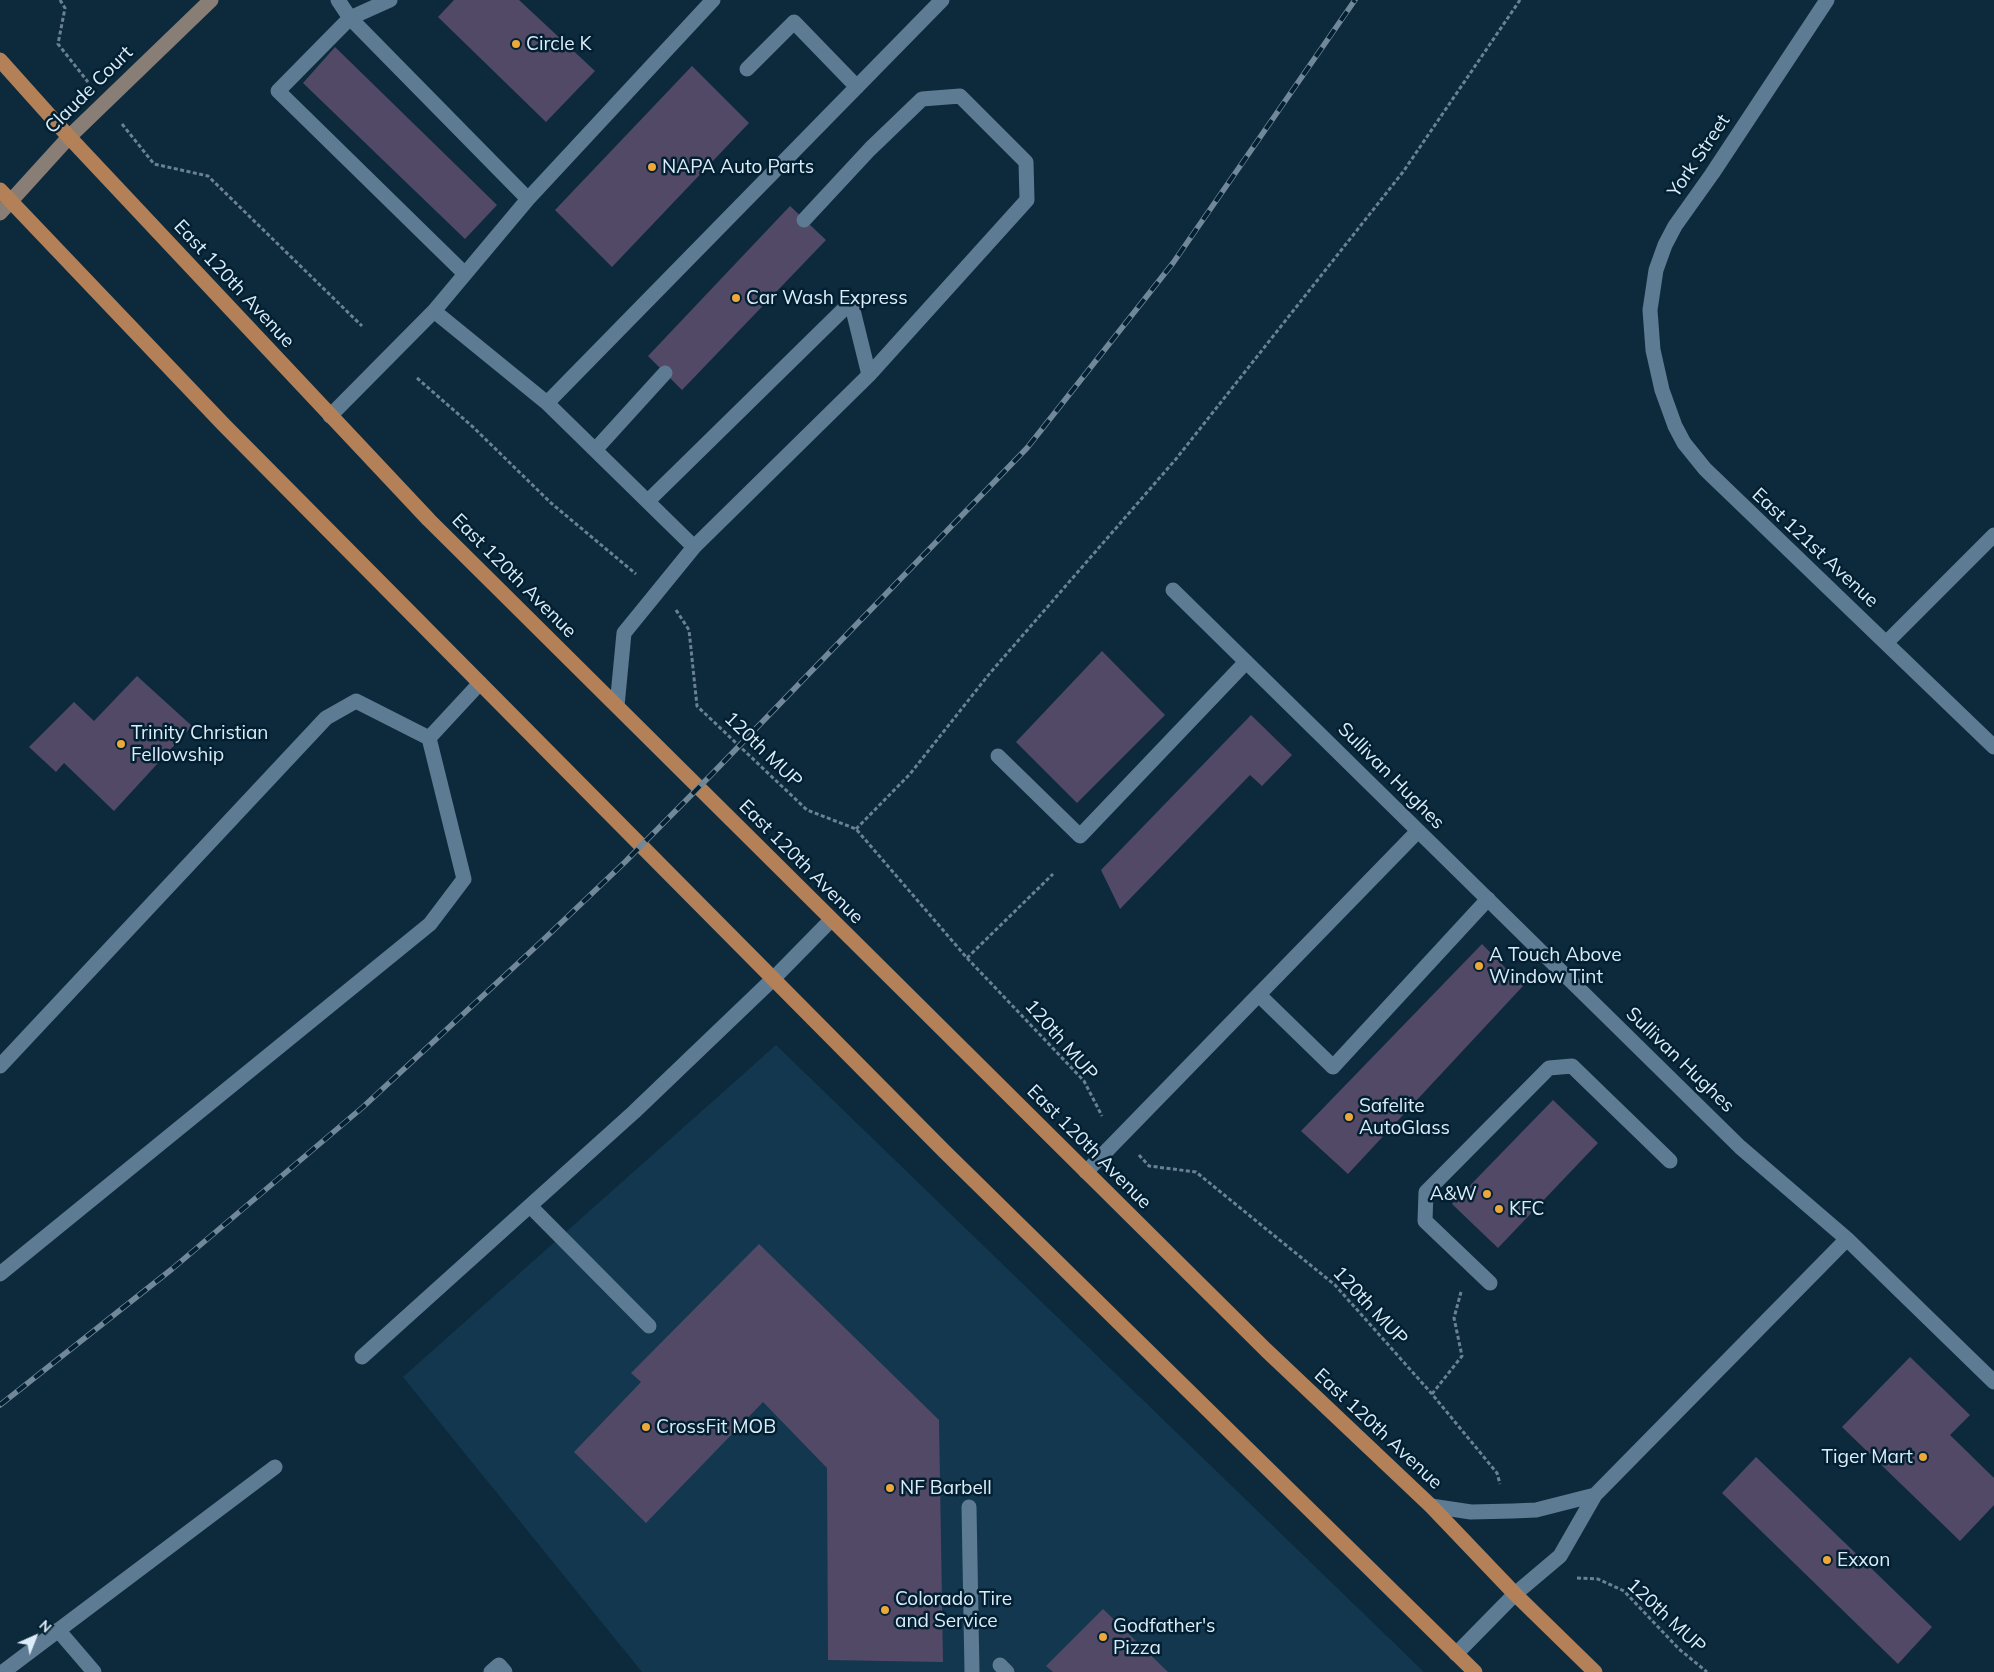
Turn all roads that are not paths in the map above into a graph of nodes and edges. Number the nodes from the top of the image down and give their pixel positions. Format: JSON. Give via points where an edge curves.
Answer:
{"nodes":[{"id":1,"x":211,"y":0,"type":"edge"},
{"id":2,"x":338,"y":0,"type":"edge"},
{"id":3,"x":390,"y":0,"type":"edge"},
{"id":4,"x":713,"y":0,"type":"edge"},
{"id":5,"x":942,"y":0,"type":"edge"},
{"id":6,"x":1826,"y":0,"type":"edge"},
{"id":7,"x":350,"y":18,"type":"junction"},
{"id":8,"x":0,"y":60,"type":"edge"},
{"id":9,"x":747,"y":69,"type":"dead end"},
{"id":10,"x":857,"y":87,"type":"junction"},
{"id":11,"x":69,"y":137,"type":"junction"},
{"id":12,"x":528,"y":199,"type":"junction"},
{"id":13,"x":3,"y":201,"type":"edge"},
{"id":14,"x":804,"y":220,"type":"dead end"},
{"id":15,"x":465,"y":274,"type":"junction"},
{"id":16,"x":434,"y":311,"type":"junction"},
{"id":17,"x":1653,"y":350,"type":"joint"},
{"id":18,"x":665,"y":373,"type":"dead end"},
{"id":19,"x":869,"y":375,"type":"junction"},
{"id":20,"x":547,"y":403,"type":"junction"},
{"id":21,"x":330,"y":416,"type":"junction"},
{"id":22,"x":595,"y":450,"type":"junction"},
{"id":23,"x":648,"y":502,"type":"junction"},
{"id":24,"x":1994,"y":535,"type":"edge"},
{"id":25,"x":694,"y":547,"type":"junction"},
{"id":26,"x":1172,"y":590,"type":"dead end"},
{"id":27,"x":1887,"y":642,"type":"junction"},
{"id":28,"x":1246,"y":662,"type":"junction"},
{"id":29,"x":480,"y":683,"type":"junction"},
{"id":30,"x":617,"y":706,"type":"junction"},
{"id":31,"x":430,"y":738,"type":"junction"},
{"id":32,"x":1994,"y":747,"type":"edge"},
{"id":33,"x":998,"y":756,"type":"dead end"},
{"id":34,"x":1418,"y":831,"type":"junction"},
{"id":35,"x":1488,"y":899,"type":"junction"},
{"id":36,"x":831,"y":920,"type":"junction"},
{"id":37,"x":774,"y":978,"type":"junction"},
{"id":38,"x":1259,"y":995,"type":"junction"},
{"id":39,"x":0,"y":1066,"type":"edge"},
{"id":40,"x":1670,"y":1160,"type":"dead end"},
{"id":41,"x":1086,"y":1172,"type":"junction"},
{"id":42,"x":530,"y":1206,"type":"junction"},
{"id":43,"x":1847,"y":1239,"type":"junction"},
{"id":44,"x":0,"y":1274,"type":"edge"},
{"id":45,"x":1490,"y":1283,"type":"dead end"},
{"id":46,"x":649,"y":1326,"type":"dead end"},
{"id":47,"x":362,"y":1358,"type":"dead end"},
{"id":48,"x":1994,"y":1382,"type":"edge"},
{"id":49,"x":275,"y":1467,"type":"dead end"},
{"id":50,"x":1595,"y":1495,"type":"junction"},
{"id":51,"x":1431,"y":1506,"type":"junction"},
{"id":52,"x":969,"y":1507,"type":"dead end"},
{"id":53,"x":1515,"y":1594,"type":"junction"},
{"id":54,"x":58,"y":1630,"type":"junction"},
{"id":55,"x":1456,"y":1654,"type":"junction"},
{"id":56,"x":3,"y":1672,"type":"edge"},
{"id":57,"x":94,"y":1672,"type":"edge"},
{"id":58,"x":491,"y":1672,"type":"edge"},
{"id":59,"x":505,"y":1672,"type":"edge"},
{"id":60,"x":972,"y":1672,"type":"edge"},
{"id":61,"x":1475,"y":1672,"type":"edge"},
{"id":62,"x":1595,"y":1672,"type":"edge"}],
"edges":[{"from":1,"to":11,"type":"street","name":"Claude Court"},
{"from":2,"to":7,"type":"street"},
{"from":3,"to":7,"type":"street"},
{"from":4,"to":12,"type":"street"},
{"from":5,"to":10,"type":"street"},
{"from":6,"to":17,"type":"street","name":"York Street","via":[[1675,226],[1665,246],[1656,270],[1650,310]]},
{"from":7,"to":12,"type":"street"},
{"from":7,"to":15,"type":"street","via":[[278,91]]},
{"from":8,"to":11,"type":"main road","name":"East 120th Avenue"},
{"from":9,"to":10,"type":"street","via":[[794,22]]},
{"from":10,"to":20,"type":"street"},
{"from":11,"to":13,"type":"street","name":"Claude Court"},
{"from":11,"to":21,"type":"main road","name":"East 120th Avenue"},
{"from":12,"to":15,"type":"street"},
{"from":13,"to":29,"type":"main road"},
{"from":14,"to":19,"type":"street","via":[[922,99],[960,96],[1026,162],[1027,200]]},
{"from":15,"to":16,"type":"street"},
{"from":16,"to":20,"type":"street"},
{"from":16,"to":21,"type":"street"},
{"from":17,"to":27,"type":"street","name":"East 121st Avenue","via":[[1662,390],[1684,443],[1705,469]]},
{"from":18,"to":22,"type":"street"},
{"from":19,"to":23,"type":"street","via":[[851,302]]},
{"from":19,"to":25,"type":"street"},
{"from":20,"to":22,"type":"street"},
{"from":21,"to":30,"type":"main road","name":"East 120th Avenue","via":[[429,520]]},
{"from":22,"to":23,"type":"street"},
{"from":23,"to":25,"type":"street"},
{"from":24,"to":27,"type":"street"},
{"from":25,"to":30,"type":"street","via":[[624,633]]},
{"from":26,"to":28,"type":"street","name":"Sullivan Hughes"},
{"from":27,"to":32,"type":"street","name":"East 121st Avenue"},
{"from":28,"to":33,"type":"street","via":[[1080,836]]},
{"from":28,"to":34,"type":"street","name":"Sullivan Hughes"},
{"from":29,"to":31,"type":"street"},
{"from":29,"to":37,"type":"main road"},
{"from":30,"to":36,"type":"main road","name":"East 120th Avenue"},
{"from":31,"to":39,"type":"street","via":[[356,701],[326,718]]},
{"from":31,"to":44,"type":"street","via":[[464,879],[430,924]]},
{"from":34,"to":35,"type":"street","name":"Sullivan Hughes"},
{"from":34,"to":38,"type":"street"},
{"from":35,"to":38,"type":"street","via":[[1333,1067]]},
{"from":35,"to":43,"type":"street","name":"Sullivan Hughes","via":[[1740,1147]]},
{"from":36,"to":37,"type":"street"},
{"from":36,"to":41,"type":"main road","name":"East 120th Avenue"},
{"from":37,"to":42,"type":"street"},
{"from":37,"to":55,"type":"main road","via":[[999,1205]]},
{"from":38,"to":41,"type":"street"},
{"from":40,"to":45,"type":"street","via":[[1572,1066],[1549,1068],[1426,1192],[1425,1222]]},
{"from":41,"to":51,"type":"main road","name":"East 120th Avenue","via":[[1266,1350]]},
{"from":42,"to":46,"type":"street"},
{"from":42,"to":47,"type":"street"},
{"from":43,"to":48,"type":"street","name":"Sullivan Hughes"},
{"from":43,"to":50,"type":"street"},
{"from":49,"to":54,"type":"street"},
{"from":50,"to":51,"type":"street","via":[[1536,1510],[1513,1512],[1472,1512]]},
{"from":50,"to":53,"type":"street","via":[[1560,1556]]},
{"from":51,"to":53,"type":"main road","name":"East 120th Avenue"},
{"from":52,"to":60,"type":"street"},
{"from":53,"to":55,"type":"street"},
{"from":53,"to":62,"type":"main road","name":"East 120th Avenue"},
{"from":54,"to":56,"type":"street"},
{"from":54,"to":57,"type":"street"},
{"from":55,"to":61,"type":"main road"},
{"from":58,"to":59,"type":"street","via":[[499,1665]]}]}
